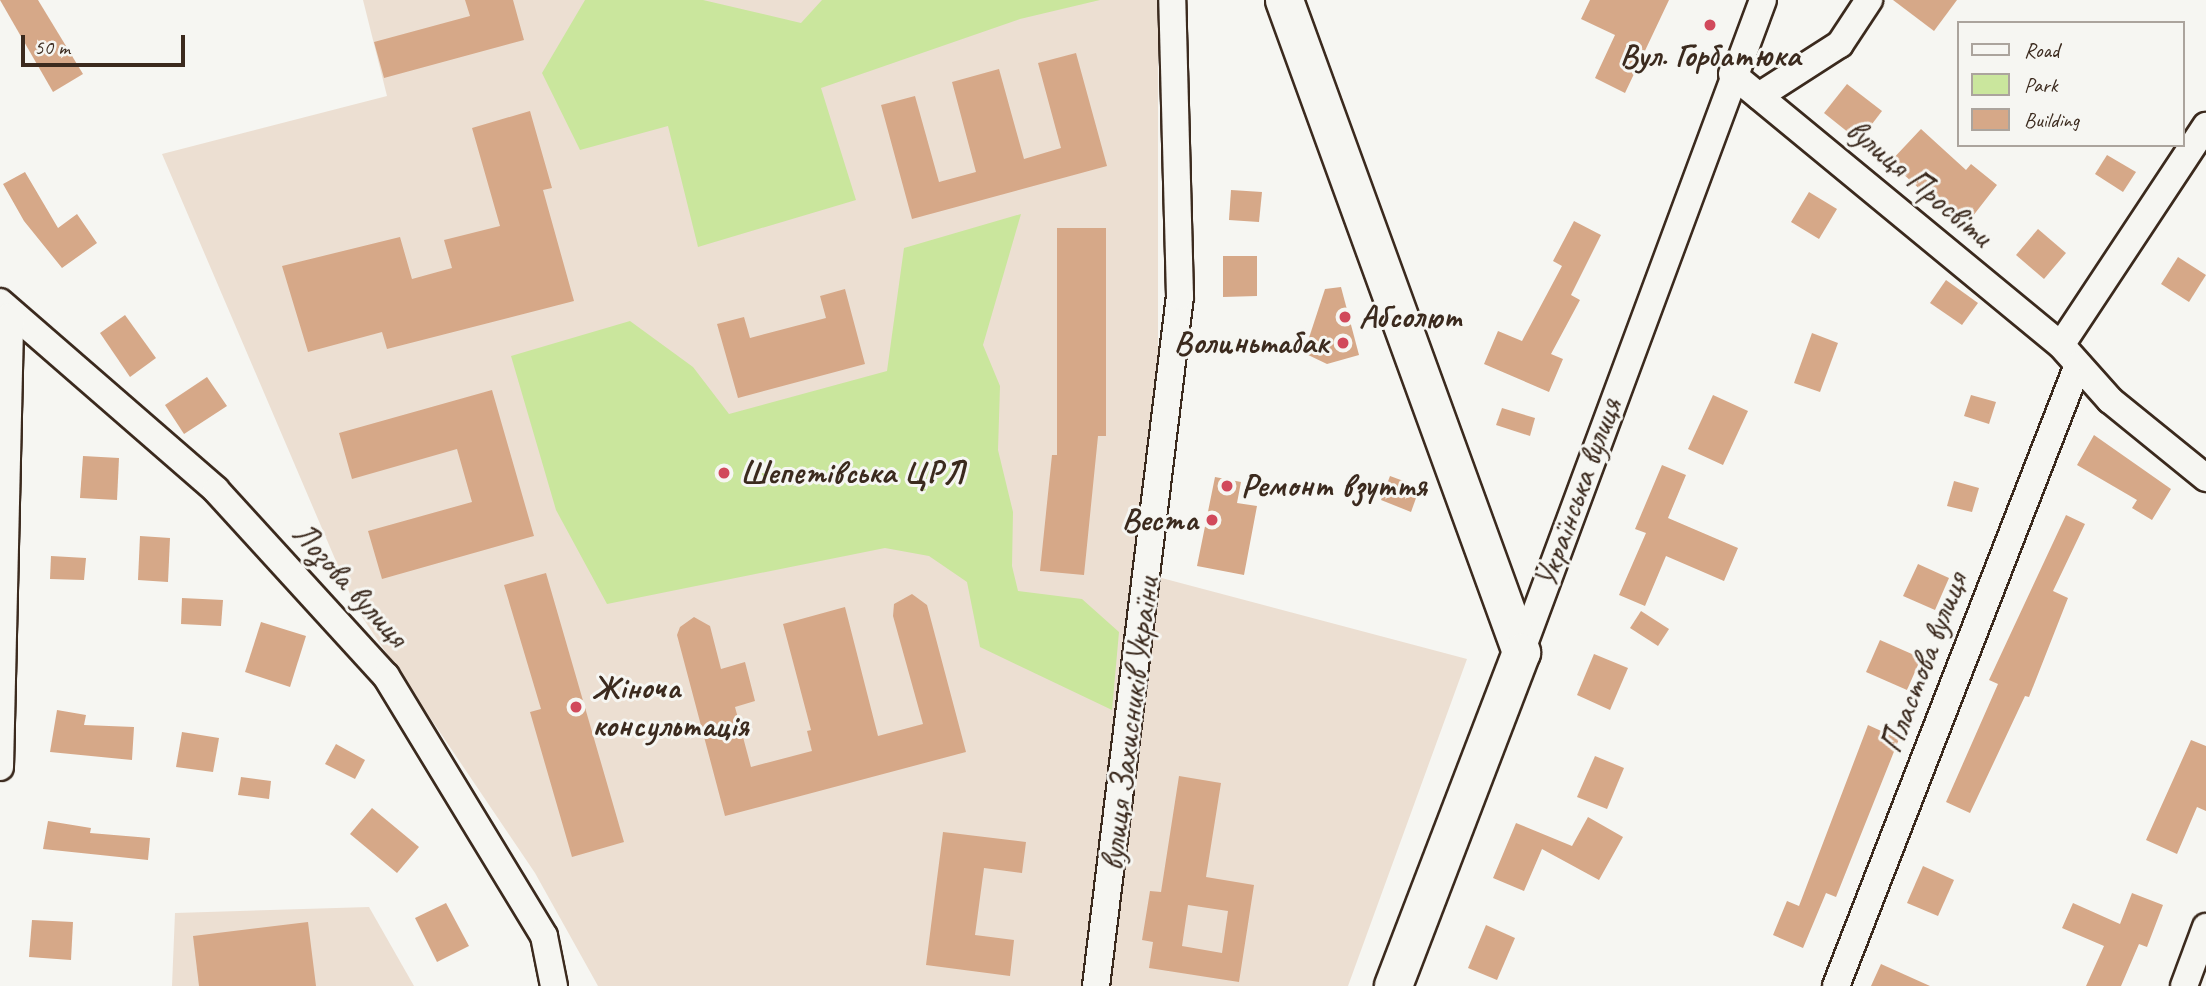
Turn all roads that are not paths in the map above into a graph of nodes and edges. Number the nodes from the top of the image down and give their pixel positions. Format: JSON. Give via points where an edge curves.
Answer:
{"nodes":[{"id":1,"x":1172,"y":0,"type":"edge"},
{"id":2,"x":1284,"y":0,"type":"edge"},
{"id":3,"x":1763,"y":0,"type":"edge"},
{"id":4,"x":1869,"y":0,"type":"edge"},
{"id":5,"x":1732,"y":74,"type":"junction"},
{"id":6,"x":1759,"y":96,"type":"junction"},
{"id":7,"x":2206,"y":127,"type":"edge"},
{"id":8,"x":5,"y":309,"type":"edge"},
{"id":9,"x":2061,"y":345,"type":"junction"},
{"id":10,"x":2078,"y":365,"type":"junction"},
{"id":11,"x":2206,"y":478,"type":"edge"},
{"id":12,"x":1521,"y":652,"type":"junction"},
{"id":13,"x":0,"y":766,"type":"edge"},
{"id":14,"x":2206,"y":928,"type":"edge"},
{"id":15,"x":554,"y":986,"type":"edge"},
{"id":16,"x":1096,"y":986,"type":"edge"},
{"id":17,"x":1393,"y":986,"type":"edge"},
{"id":18,"x":1836,"y":986,"type":"edge"},
{"id":19,"x":2184,"y":986,"type":"edge"}],
"edges":[{"from":1,"to":16,"type":"street","name":"вулиця Захисників України","via":[[1180,296]]},
{"from":2,"to":12,"type":"main road"},
{"from":3,"to":5,"type":"street","name":"Українська вулиця"},
{"from":4,"to":6,"type":"street","via":[[1840,44]]},
{"from":5,"to":6,"type":"street","name":"вулиця Просвіти"},
{"from":5,"to":12,"type":"street","name":"Українська вулиця"},
{"from":6,"to":9,"type":"street","name":"вулиця Просвіти"},
{"from":7,"to":9,"type":"street"},
{"from":8,"to":13,"type":"street"},
{"from":8,"to":15,"type":"street","name":"Лозова вулиця","via":[[216,490],[386,676],[544,936]]},
{"from":9,"to":10,"type":"street","name":"вулиця Просвіти"},
{"from":10,"to":11,"type":"street","name":"вулиця Просвіти","via":[[2168,453]]},
{"from":10,"to":18,"type":"street","name":"Пластова вулиця"},
{"from":12,"to":17,"type":"main road","name":"Українська вулиця"},
{"from":14,"to":19,"type":"street"}]}
